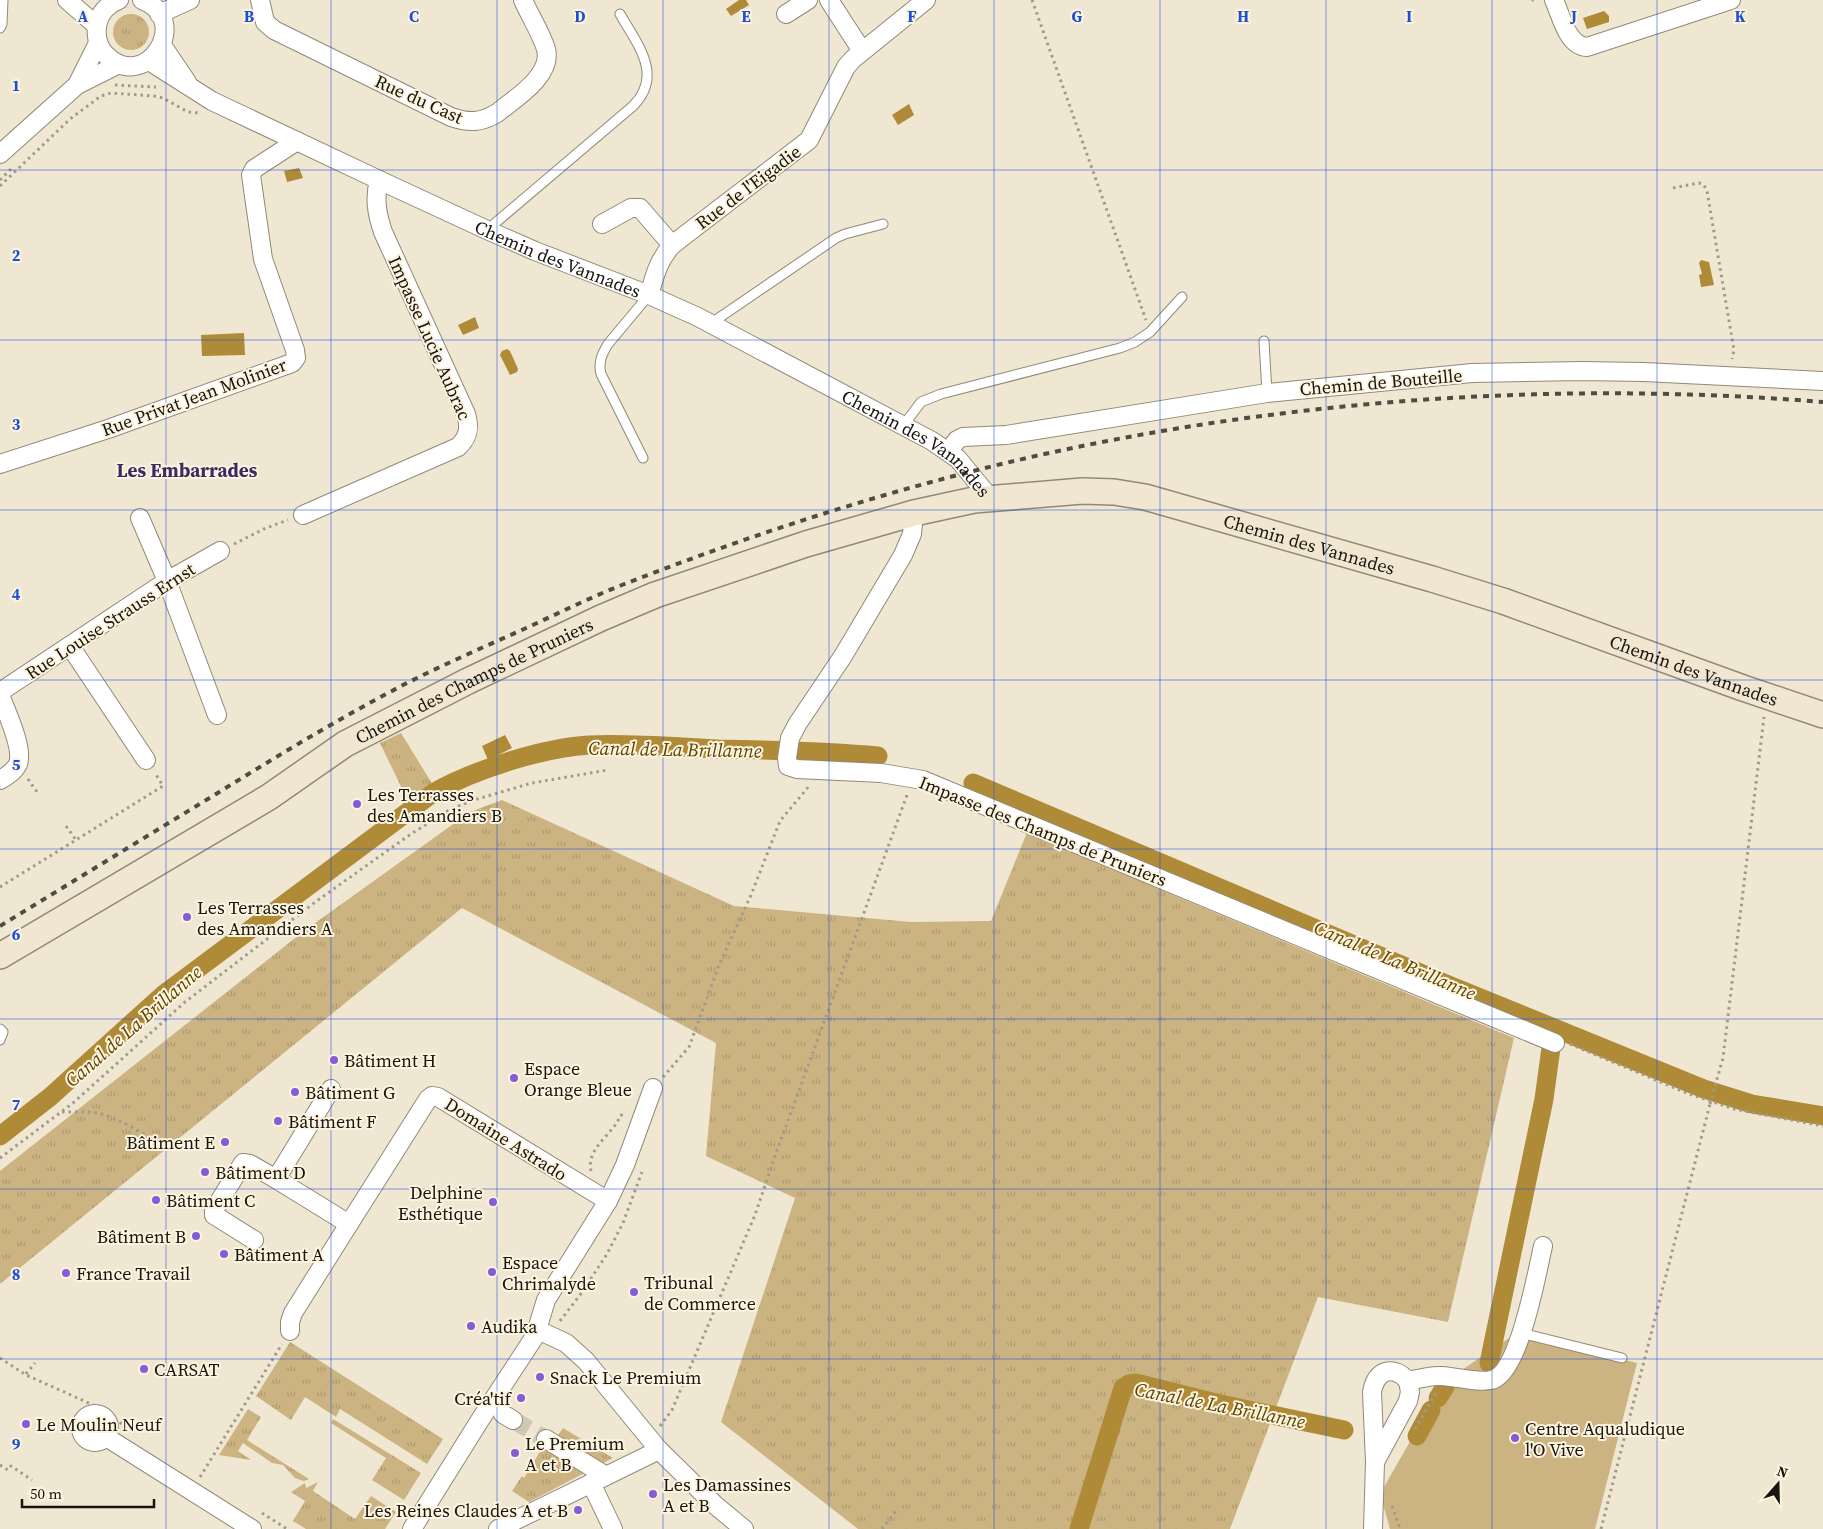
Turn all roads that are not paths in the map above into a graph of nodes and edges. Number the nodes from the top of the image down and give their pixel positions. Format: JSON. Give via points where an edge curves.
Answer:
{"nodes":[{"id":1,"x":3,"y":0,"type":"edge"},
{"id":2,"x":67,"y":0,"type":"edge"},
{"id":3,"x":111,"y":0,"type":"edge"},
{"id":4,"x":142,"y":0,"type":"edge"},
{"id":5,"x":190,"y":0,"type":"edge"},
{"id":6,"x":260,"y":0,"type":"edge"},
{"id":7,"x":523,"y":0,"type":"edge"},
{"id":8,"x":808,"y":0,"type":"edge"},
{"id":9,"x":829,"y":0,"type":"edge"},
{"id":10,"x":926,"y":0,"type":"edge"},
{"id":11,"x":1554,"y":0,"type":"edge"},
{"id":12,"x":1731,"y":0,"type":"edge"},
{"id":13,"x":159,"y":14,"type":"junction"},
{"id":14,"x":620,"y":14,"type":"dead end"},
{"id":15,"x":786,"y":14,"type":"dead end"},
{"id":16,"x":0,"y":28,"type":"edge"},
{"id":17,"x":98,"y":35,"type":"junction"},
{"id":18,"x":162,"y":45,"type":"junction"},
{"id":19,"x":862,"y":51,"type":"junction"},
{"id":20,"x":149,"y":61,"type":"junction"},
{"id":21,"x":119,"y":64,"type":"junction"},
{"id":22,"x":78,"y":85,"type":"junction"},
{"id":23,"x":190,"y":86,"type":"junction"},
{"id":24,"x":296,"y":141,"type":"junction"},
{"id":25,"x":0,"y":154,"type":"edge"},
{"id":26,"x":379,"y":180,"type":"junction"},
{"id":27,"x":602,"y":224,"type":"dead end"},
{"id":28,"x":883,"y":224,"type":"dead end"},
{"id":29,"x":487,"y":230,"type":"junction"},
{"id":30,"x":672,"y":245,"type":"junction"},
{"id":31,"x":649,"y":295,"type":"junction"},
{"id":32,"x":1182,"y":297,"type":"dead end"},
{"id":33,"x":710,"y":324,"type":"junction"},
{"id":34,"x":1264,"y":340,"type":"dead end"},
{"id":35,"x":1823,"y":381,"type":"edge"},
{"id":36,"x":1267,"y":393,"type":"junction"},
{"id":37,"x":903,"y":426,"type":"junction"},
{"id":38,"x":948,"y":451,"type":"junction"},
{"id":39,"x":643,"y":458,"type":"dead end"},
{"id":40,"x":0,"y":464,"type":"edge"},
{"id":41,"x":990,"y":498,"type":"junction"},
{"id":42,"x":914,"y":513,"type":"junction"},
{"id":43,"x":303,"y":515,"type":"road end"},
{"id":44,"x":140,"y":518,"type":"dead end"},
{"id":45,"x":220,"y":551,"type":"road end"},
{"id":46,"x":166,"y":581,"type":"junction"},
{"id":47,"x":70,"y":646,"type":"junction"},
{"id":48,"x":0,"y":693,"type":"edge"},
{"id":49,"x":217,"y":715,"type":"dead end"},
{"id":50,"x":1823,"y":715,"type":"edge"},
{"id":51,"x":146,"y":760,"type":"road end"},
{"id":52,"x":0,"y":780,"type":"edge"},
{"id":53,"x":0,"y":956,"type":"edge"},
{"id":54,"x":0,"y":1029,"type":"edge"},
{"id":55,"x":0,"y":1040,"type":"edge"},
{"id":56,"x":1555,"y":1043,"type":"road end"},
{"id":57,"x":653,"y":1088,"type":"road end"},
{"id":58,"x":332,"y":1089,"type":"dead end"},
{"id":59,"x":276,"y":1180,"type":"junction"},
{"id":60,"x":603,"y":1198,"type":"junction"},
{"id":61,"x":349,"y":1224,"type":"junction"},
{"id":62,"x":254,"y":1240,"type":"dead end"},
{"id":63,"x":1543,"y":1246,"type":"dead end"},
{"id":64,"x":538,"y":1330,"type":"junction"},
{"id":65,"x":290,"y":1331,"type":"road end"},
{"id":66,"x":1521,"y":1333,"type":"junction"},
{"id":67,"x":1622,"y":1358,"type":"dead end"},
{"id":68,"x":1408,"y":1381,"type":"junction"},
{"id":69,"x":87,"y":1408,"type":"road end"},
{"id":70,"x":546,"y":1439,"type":"tunnel mouth"},
{"id":71,"x":659,"y":1450,"type":"junction"},
{"id":72,"x":1375,"y":1462,"type":"junction"},
{"id":73,"x":598,"y":1480,"type":"junction"},
{"id":74,"x":252,"y":1529,"type":"edge"},
{"id":75,"x":412,"y":1529,"type":"edge"},
{"id":76,"x":498,"y":1529,"type":"edge"},
{"id":77,"x":613,"y":1529,"type":"edge"},
{"id":78,"x":744,"y":1529,"type":"edge"},
{"id":79,"x":1373,"y":1529,"type":"edge"}],
"edges":[{"from":1,"to":16,"type":"lane"},
{"from":2,"to":17,"type":"street"},
{"from":3,"to":17,"type":"street","via":[[103,11]]},
{"from":4,"to":13,"type":"street"},
{"from":5,"to":13,"type":"street"},
{"from":6,"to":7,"type":"street","name":"Rue du Cast","via":[[266,22],[274,30],[452,117],[475,122],[497,113],[536,80],[546,66],[546,50]]},
{"from":8,"to":15,"type":"street"},
{"from":9,"to":19,"type":"street"},
{"from":10,"to":19,"type":"street","name":"Rue de l'Eigadie"},
{"from":11,"to":12,"type":"street","via":[[1572,40],[1587,47]]},
{"from":13,"to":18,"type":"street","via":[[164,23]]},
{"from":14,"to":29,"type":"lane","via":[[645,59],[648,77],[642,94]]},
{"from":17,"to":21,"type":"street","via":[[103,52]]},
{"from":17,"to":22,"type":"street"},
{"from":18,"to":20,"type":"street"},
{"from":18,"to":23,"type":"street","name":"Chemin des Vannades"},
{"from":19,"to":30,"type":"street","name":"Rue de l'Eigadie","via":[[846,67],[809,140]]},
{"from":20,"to":21,"type":"street","via":[[140,65]]},
{"from":20,"to":23,"type":"street","name":"Chemin des Vannades"},
{"from":21,"to":22,"type":"street"},
{"from":22,"to":25,"type":"street"},
{"from":23,"to":24,"type":"street","name":"Chemin des Vannades","via":[[212,101]]},
{"from":24,"to":26,"type":"street","name":"Chemin des Vannades"},
{"from":24,"to":40,"type":"street","name":"Rue Privat Jean Molinier","via":[[251,175],[263,259],[295,350],[296,358],[292,363]]},
{"from":26,"to":29,"type":"street","name":"Chemin des Vannades"},
{"from":26,"to":43,"type":"street","name":"Impasse Lucie Aubrac","via":[[376,208],[383,232],[466,414],[469,428],[458,447]]},
{"from":27,"to":30,"type":"street","via":[[631,208],[640,208]]},
{"from":28,"to":33,"type":"lane","via":[[836,238]]},
{"from":29,"to":31,"type":"street","name":"Chemin des Vannades"},
{"from":30,"to":31,"type":"street","name":"Rue de l'Eigadie","via":[[662,256]]},
{"from":31,"to":33,"type":"street","name":"Chemin des Vannades"},
{"from":31,"to":39,"type":"lane","via":[[608,344],[599,367]]},
{"from":32,"to":37,"type":"lane","via":[[1150,332],[1135,342],[941,394],[922,402]]},
{"from":33,"to":37,"type":"street","name":"Chemin des Vannades"},
{"from":34,"to":36,"type":"lane"},
{"from":35,"to":36,"type":"street","name":"Chemin de Bouteille","via":[[1581,371],[1472,373]]},
{"from":36,"to":38,"type":"street","name":"Chemin de Bouteille","via":[[1006,435],[964,437]]},
{"from":37,"to":38,"type":"street","name":"Chemin des Vannades"},
{"from":38,"to":41,"type":"street","name":"Chemin des Vannades"},
{"from":41,"to":42,"type":"street","name":"Chemin des Champs de Pruniers"},
{"from":41,"to":50,"type":"street","name":"Chemin des Vannades","via":[[1082,490],[1145,497],[1432,579]]},
{"from":42,"to":53,"type":"street","name":"Chemin des Champs de Pruniers","via":[[806,544],[655,595],[468,681],[345,744],[269,797]]},
{"from":42,"to":56,"type":"street","name":"Impasse des Champs de Pruniers","via":[[912,534],[903,555],[843,656],[798,723],[787,751],[788,766],[881,773],[914,778],[940,787]]},
{"from":44,"to":46,"type":"street"},
{"from":45,"to":46,"type":"street","name":"Rue Louise Strauss Ernst"},
{"from":46,"to":47,"type":"street","name":"Rue Louise Strauss Ernst"},
{"from":46,"to":49,"type":"street"},
{"from":47,"to":48,"type":"street","name":"Rue Louise Strauss Ernst"},
{"from":47,"to":51,"type":"street"},
{"from":48,"to":52,"type":"street","via":[[19,753],[15,769]]},
{"from":54,"to":55,"type":"lane","via":[[3,1032]]},
{"from":57,"to":60,"type":"street","via":[[625,1165]]},
{"from":58,"to":59,"type":"street"},
{"from":59,"to":61,"type":"street"},
{"from":59,"to":62,"type":"street","via":[[243,1163],[213,1212]]},
{"from":60,"to":61,"type":"street","name":"Domaine Astrado","via":[[432,1096]]},
{"from":60,"to":64,"type":"street","via":[[546,1300]]},
{"from":61,"to":65,"type":"street","name":"Domaine Astrado","via":[[293,1312]]},
{"from":63,"to":66,"type":"street"},
{"from":64,"to":71,"type":"street","via":[[566,1343],[586,1361]]},
{"from":64,"to":75,"type":"street"},
{"from":66,"to":67,"type":"lane"},
{"from":66,"to":68,"type":"street","via":[[1510,1363],[1493,1380],[1439,1375]]},
{"from":68,"to":72,"type":"street","via":[[1408,1401]]},
{"from":68,"to":72,"type":"street","via":[[1400,1374],[1387,1372],[1380,1374],[1374,1383]]},
{"from":69,"to":74,"type":"street","via":[[82,1424],[84,1436],[93,1442],[106,1437]]},
{"from":70,"to":73,"type":"street"},
{"from":71,"to":73,"type":"street"},
{"from":71,"to":78,"type":"street"},
{"from":72,"to":79,"type":"street"},
{"from":73,"to":76,"type":"street"},
{"from":73,"to":77,"type":"street"}]}
